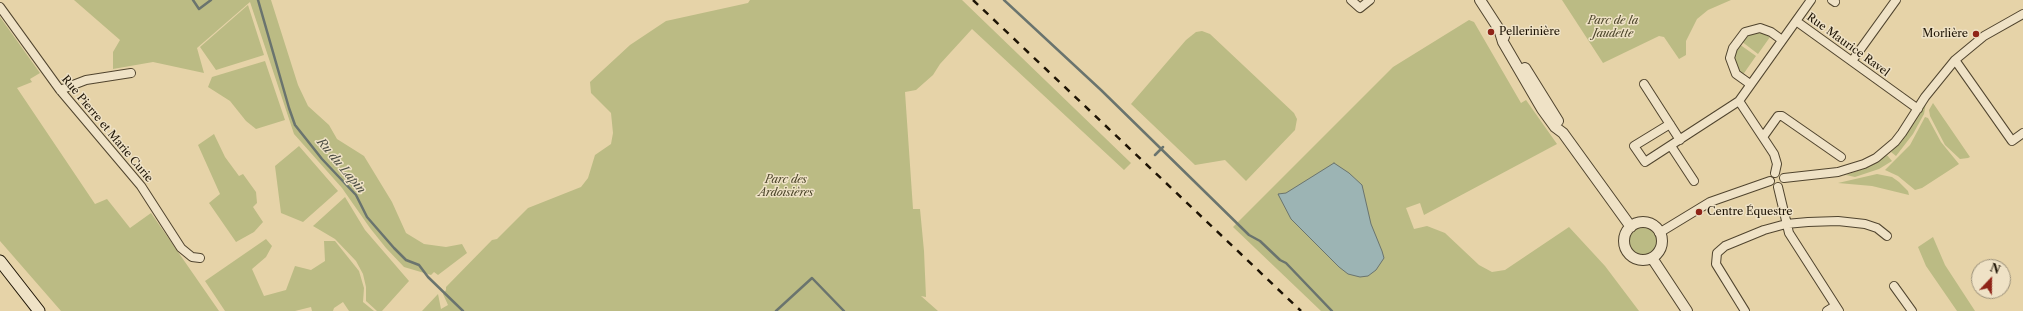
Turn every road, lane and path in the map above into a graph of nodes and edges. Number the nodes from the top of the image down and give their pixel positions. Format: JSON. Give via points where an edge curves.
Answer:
{"nodes":[{"id":1,"x":1352,"y":0,"type":"edge"},
{"id":2,"x":1370,"y":0,"type":"edge"},
{"id":3,"x":1480,"y":0,"type":"edge"},
{"id":4,"x":1811,"y":0,"type":"edge"},
{"id":5,"x":1896,"y":0,"type":"edge"},
{"id":6,"x":0,"y":7,"type":"edge"},
{"id":7,"x":2023,"y":14,"type":"edge"},
{"id":8,"x":1796,"y":21,"type":"junction"},
{"id":9,"x":1782,"y":40,"type":"junction"},
{"id":10,"x":1955,"y":60,"type":"junction"},
{"id":11,"x":1852,"y":61,"type":"junction"},
{"id":12,"x":131,"y":73,"type":"dead end"},
{"id":13,"x":1644,"y":84,"type":"dead end"},
{"id":14,"x":1750,"y":84,"type":"junction"},
{"id":15,"x":60,"y":90,"type":"junction"},
{"id":16,"x":1739,"y":101,"type":"junction"},
{"id":17,"x":1918,"y":109,"type":"junction"},
{"id":18,"x":1670,"y":124,"type":"junction"},
{"id":19,"x":2023,"y":133,"type":"edge"},
{"id":20,"x":1763,"y":137,"type":"junction"},
{"id":21,"x":1680,"y":140,"type":"junction"},
{"id":22,"x":1671,"y":146,"type":"junction"},
{"id":23,"x":1841,"y":157,"type":"dead end"},
{"id":24,"x":1775,"y":173,"type":"junction"},
{"id":25,"x":1784,"y":178,"type":"junction"},
{"id":26,"x":1770,"y":181,"type":"junction"},
{"id":27,"x":1694,"y":182,"type":"dead end"},
{"id":28,"x":1778,"y":186,"type":"junction"},
{"id":29,"x":1786,"y":224,"type":"junction"},
{"id":30,"x":1631,"y":227,"type":"junction"},
{"id":31,"x":1659,"y":233,"type":"junction"},
{"id":32,"x":1887,"y":236,"type":"dead end"},
{"id":33,"x":200,"y":258,"type":"dead end"},
{"id":34,"x":1652,"y":258,"type":"junction"},
{"id":35,"x":0,"y":261,"type":"edge"},
{"id":36,"x":1894,"y":286,"type":"dead end"},
{"id":37,"x":1837,"y":308,"type":"edge"},
{"id":38,"x":39,"y":311,"type":"edge"},
{"id":39,"x":1687,"y":311,"type":"edge"},
{"id":40,"x":1745,"y":311,"type":"edge"},
{"id":41,"x":1827,"y":311,"type":"edge"},
{"id":42,"x":1912,"y":311,"type":"edge"}],
"edges":[{"from":1,"to":2,"type":"street","via":[[1360,8]]},
{"from":3,"to":30,"type":"street","via":[[1531,92]]},
{"from":4,"to":8,"type":"street"},
{"from":5,"to":11,"type":"street"},
{"from":6,"to":15,"type":"street","name":"Rue Pierre et Marie Curie"},
{"from":7,"to":10,"type":"street","via":[[1984,36]]},
{"from":8,"to":9,"type":"street","name":"Rue Maurice Ravel"},
{"from":8,"to":11,"type":"street","name":"Rue Maurice Ravel"},
{"from":9,"to":14,"type":"street","name":"Rue Maurice Ravel"},
{"from":9,"to":14,"type":"street","via":[[1760,28],[1745,32],[1733,48],[1730,58],[1736,74]]},
{"from":10,"to":17,"type":"street","via":[[1940,76]]},
{"from":10,"to":19,"type":"street","via":[[2012,141]]},
{"from":11,"to":17,"type":"street","name":"Rue Maurice Ravel"},
{"from":12,"to":15,"type":"street","via":[[86,80]]},
{"from":13,"to":18,"type":"street"},
{"from":14,"to":16,"type":"street","name":"Rue Maurice Ravel"},
{"from":15,"to":33,"type":"street","name":"Rue Pierre et Marie Curie","via":[[141,186],[181,248],[192,257]]},
{"from":16,"to":20,"type":"street"},
{"from":16,"to":21,"type":"street"},
{"from":17,"to":25,"type":"street","via":[[1895,142],[1864,164],[1838,172]]},
{"from":18,"to":21,"type":"street"},
{"from":18,"to":22,"type":"street","via":[[1634,146],[1645,162]]},
{"from":20,"to":23,"type":"street","via":[[1778,116],[1782,116]]},
{"from":20,"to":24,"type":"street","via":[[1777,164]]},
{"from":21,"to":22,"type":"street"},
{"from":22,"to":27,"type":"street"},
{"from":24,"to":25,"type":"street","via":[[1781,174]]},
{"from":24,"to":26,"type":"street"},
{"from":25,"to":28,"type":"street","via":[[1783,184]]},
{"from":26,"to":28,"type":"street"},
{"from":26,"to":31,"type":"street","via":[[1710,202]]},
{"from":28,"to":29,"type":"street"},
{"from":29,"to":32,"type":"street","via":[[1852,222],[1871,226]]},
{"from":29,"to":37,"type":"street","via":[[1789,233]]},
{"from":29,"to":40,"type":"street","via":[[1741,238],[1720,250],[1715,256],[1716,264]]},
{"from":30,"to":31,"type":"street","via":[[1645,223]]},
{"from":30,"to":34,"type":"street","via":[[1624,239],[1627,252],[1638,259]]},
{"from":31,"to":34,"type":"street","via":[[1660,248]]},
{"from":34,"to":39,"type":"street"},
{"from":35,"to":38,"type":"main road"},
{"from":36,"to":42,"type":"street"},
{"from":37,"to":41,"type":"street"}]}
